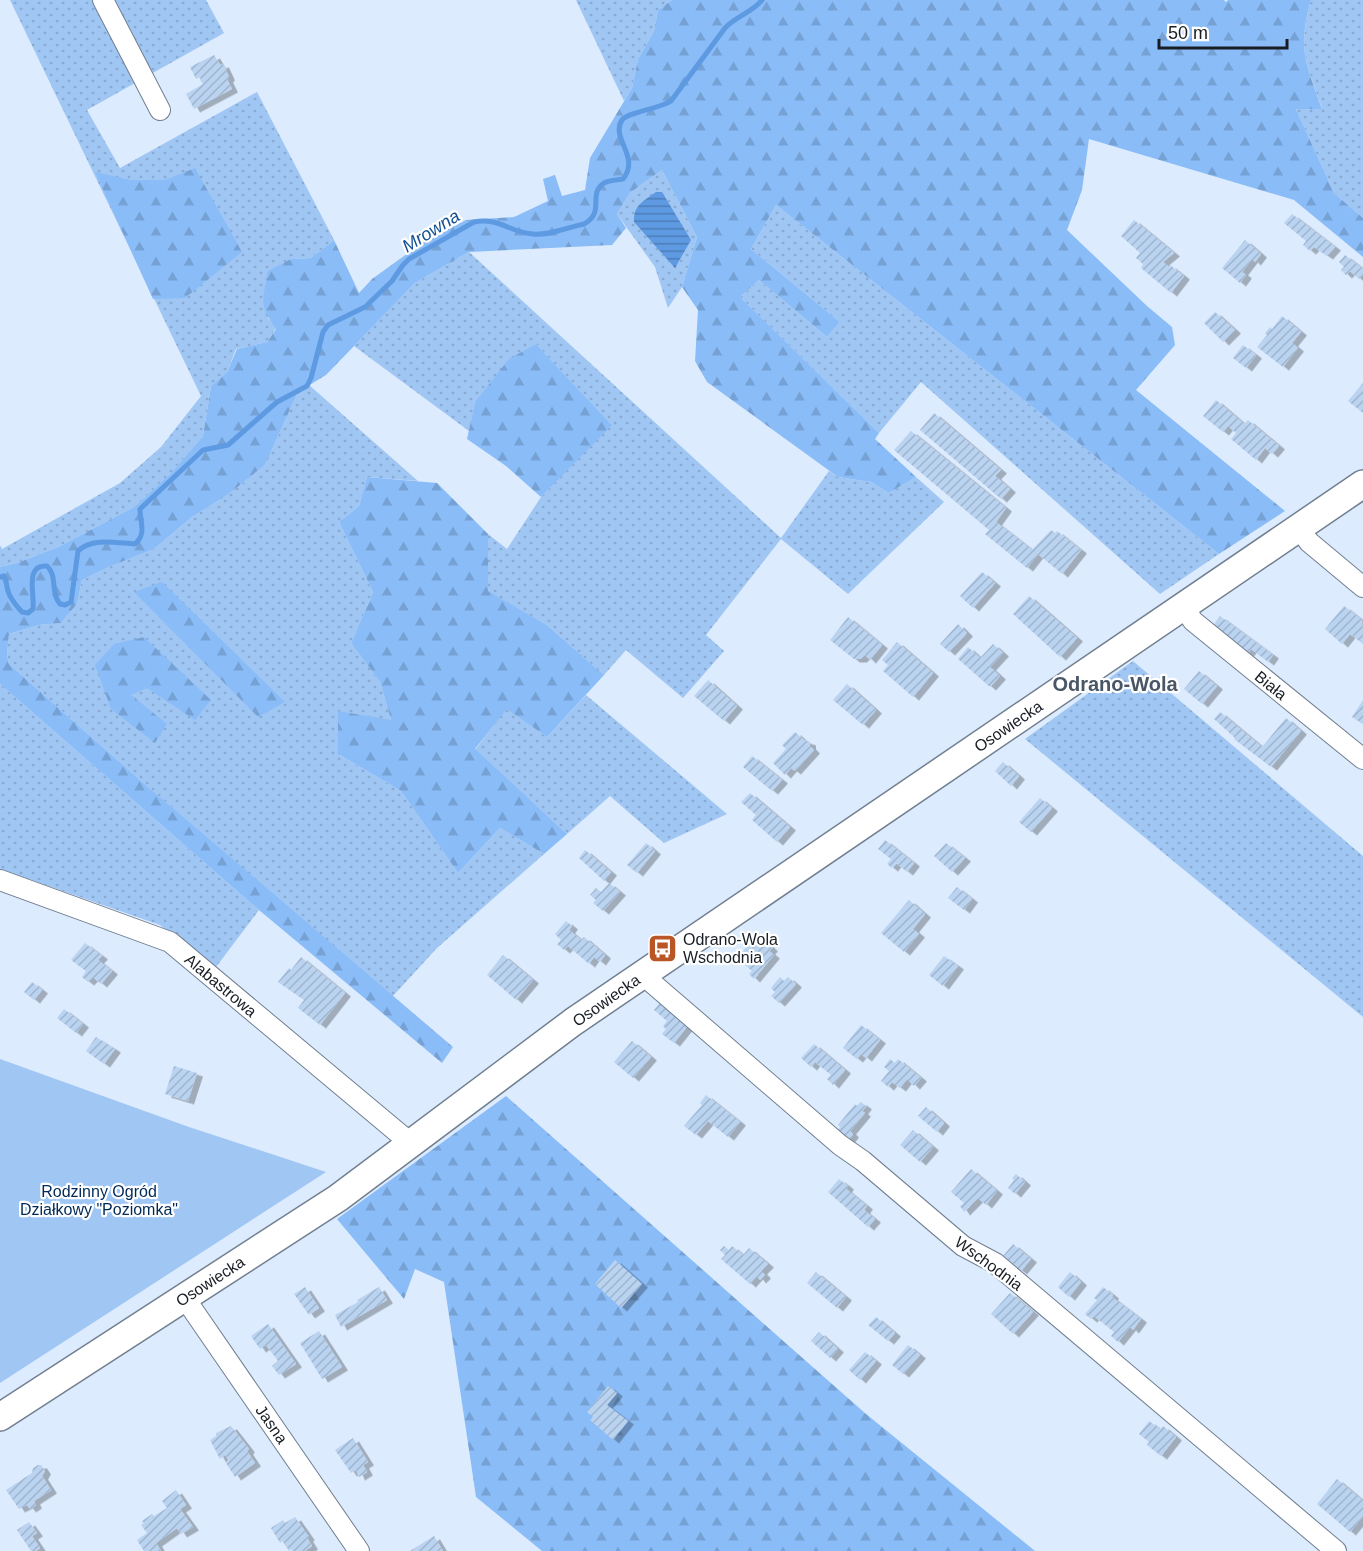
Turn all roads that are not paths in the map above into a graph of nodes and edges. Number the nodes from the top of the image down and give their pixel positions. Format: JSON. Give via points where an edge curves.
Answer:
{"nodes":[{"id":1,"x":103,"y":0,"type":"edge"},
{"id":2,"x":160,"y":110,"type":"dead end"},
{"id":3,"x":1363,"y":484,"type":"edge"},
{"id":4,"x":1299,"y":528,"type":"junction"},
{"id":5,"x":1363,"y":586,"type":"edge"},
{"id":6,"x":1183,"y":606,"type":"junction"},
{"id":7,"x":1363,"y":759,"type":"edge"},
{"id":8,"x":0,"y":880,"type":"edge"},
{"id":9,"x":645,"y":973,"type":"junction"},
{"id":10,"x":409,"y":1145,"type":"junction"},
{"id":11,"x":184,"y":1297,"type":"junction"},
{"id":12,"x":0,"y":1417,"type":"edge"},
{"id":13,"x":359,"y":1551,"type":"edge"},
{"id":14,"x":1336,"y":1551,"type":"edge"}],
"edges":[{"from":1,"to":2,"type":"street"},
{"from":3,"to":4,"type":"street","name":"Osowiecka"},
{"from":4,"to":5,"type":"street","via":[[1309,542]]},
{"from":4,"to":6,"type":"street","name":"Osowiecka"},
{"from":6,"to":7,"type":"street","name":"Biała","via":[[1193,621]]},
{"from":6,"to":9,"type":"street","name":"Osowiecka"},
{"from":8,"to":10,"type":"street","name":"Alabastrowa","via":[[170,942]]},
{"from":9,"to":10,"type":"street","name":"Osowiecka"},
{"from":9,"to":14,"type":"street","name":"Wschodnia","via":[[840,1145],[963,1246],[995,1263]]},
{"from":10,"to":11,"type":"street","name":"Osowiecka","via":[[338,1198]]},
{"from":11,"to":12,"type":"street","name":"Osowiecka"},
{"from":11,"to":13,"type":"street","name":"Jasna"}]}
